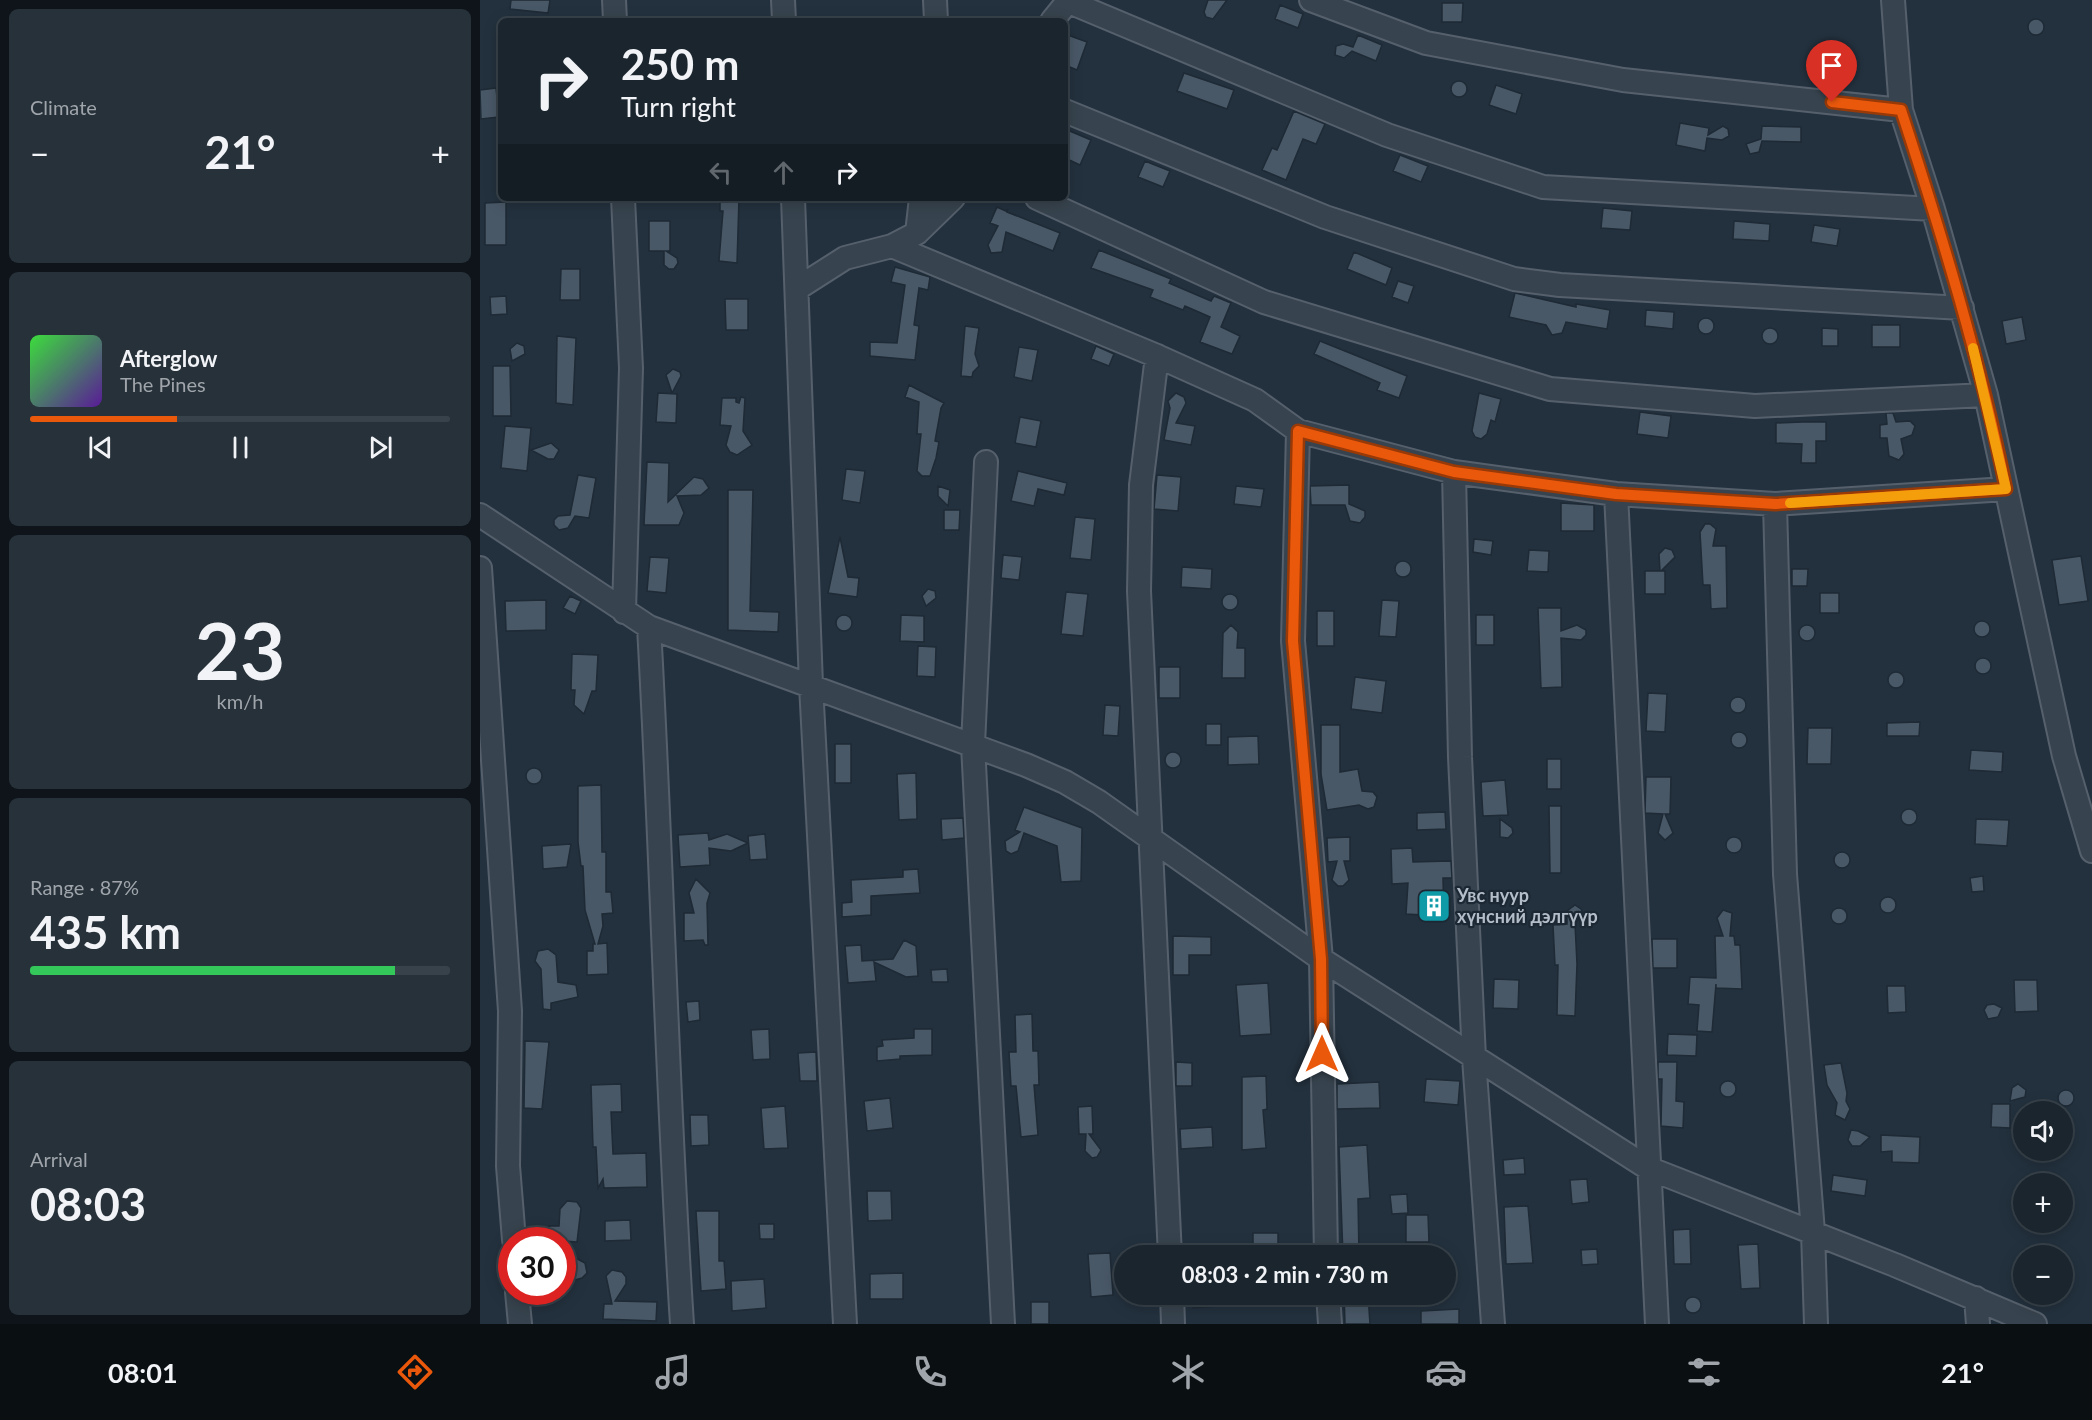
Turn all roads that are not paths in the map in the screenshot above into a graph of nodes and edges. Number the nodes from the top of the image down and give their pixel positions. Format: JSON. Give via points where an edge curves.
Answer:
{"nodes":[{"id":1,"x":614,"y":0,"type":"edge"},
{"id":2,"x":783,"y":0,"type":"edge"},
{"id":3,"x":935,"y":0,"type":"edge"},
{"id":4,"x":1311,"y":0,"type":"edge"},
{"id":5,"x":1893,"y":0,"type":"edge"},
{"id":6,"x":1068,"y":1,"type":"edge"},
{"id":7,"x":615,"y":18,"type":"edge"},
{"id":8,"x":784,"y":18,"type":"edge"},
{"id":9,"x":936,"y":18,"type":"edge"},
{"id":10,"x":1054,"y":18,"type":"edge"},
{"id":11,"x":1901,"y":110,"type":"junction"},
{"id":12,"x":1068,"y":112,"type":"edge"},
{"id":13,"x":623,"y":201,"type":"edge"},
{"id":14,"x":793,"y":201,"type":"edge"},
{"id":15,"x":921,"y":201,"type":"edge"},
{"id":16,"x":950,"y":201,"type":"edge"},
{"id":17,"x":1044,"y":201,"type":"edge"},
{"id":18,"x":1933,"y":209,"type":"junction"},
{"id":19,"x":917,"y":233,"type":"junction"},
{"id":20,"x":892,"y":246,"type":"junction"},
{"id":21,"x":798,"y":288,"type":"junction"},
{"id":22,"x":1962,"y":308,"type":"junction"},
{"id":23,"x":1157,"y":356,"type":"junction"},
{"id":24,"x":1986,"y":395,"type":"junction"},
{"id":25,"x":1298,"y":431,"type":"junction"},
{"id":26,"x":986,"y":462,"type":"dead end"},
{"id":27,"x":1454,"y":472,"type":"junction"},
{"id":28,"x":2006,"y":489,"type":"junction"},
{"id":29,"x":1616,"y":494,"type":"junction"},
{"id":30,"x":1775,"y":504,"type":"junction"},
{"id":31,"x":480,"y":515,"type":"edge"},
{"id":32,"x":480,"y":568,"type":"edge"},
{"id":33,"x":624,"y":612,"type":"junction"},
{"id":34,"x":649,"y":627,"type":"junction"},
{"id":35,"x":811,"y":685,"type":"junction"},
{"id":36,"x":973,"y":745,"type":"junction"},
{"id":37,"x":1149,"y":836,"type":"junction"},
{"id":38,"x":2092,"y":851,"type":"edge"},
{"id":39,"x":1321,"y":959,"type":"junction"},
{"id":40,"x":1474,"y":1058,"type":"junction"},
{"id":41,"x":1648,"y":1167,"type":"junction"},
{"id":42,"x":513,"y":1227,"type":"edge"},
{"id":43,"x":1813,"y":1232,"type":"junction"},
{"id":44,"x":1170,"y":1245,"type":"edge"},
{"id":45,"x":1326,"y":1245,"type":"edge"},
{"id":46,"x":1976,"y":1298,"type":"junction"},
{"id":47,"x":519,"y":1305,"type":"edge"},
{"id":48,"x":1172,"y":1305,"type":"edge"},
{"id":49,"x":1329,"y":1305,"type":"edge"},
{"id":50,"x":520,"y":1324,"type":"edge"},
{"id":51,"x":682,"y":1324,"type":"edge"},
{"id":52,"x":845,"y":1324,"type":"edge"},
{"id":53,"x":1003,"y":1324,"type":"edge"},
{"id":54,"x":1173,"y":1324,"type":"edge"},
{"id":55,"x":1330,"y":1324,"type":"edge"},
{"id":56,"x":1493,"y":1324,"type":"edge"},
{"id":57,"x":1657,"y":1324,"type":"edge"},
{"id":58,"x":1816,"y":1324,"type":"edge"},
{"id":59,"x":1978,"y":1324,"type":"edge"},
{"id":60,"x":2035,"y":1324,"type":"edge"}],
"edges":[{"from":1,"to":7,"type":"street"},
{"from":2,"to":8,"type":"street"},
{"from":3,"to":9,"type":"street"},
{"from":4,"to":11,"type":"street","via":[[1426,43],[1611,78]]},
{"from":5,"to":11,"type":"street"},
{"from":6,"to":10,"type":"street"},
{"from":6,"to":18,"type":"street","via":[[1387,135],[1543,186]]},
{"from":11,"to":18,"type":"street"},
{"from":12,"to":22,"type":"street","via":[[1325,217],[1514,279],[1560,285]]},
{"from":13,"to":33,"type":"street","via":[[631,368]]},
{"from":14,"to":21,"type":"street"},
{"from":15,"to":19,"type":"street"},
{"from":16,"to":19,"type":"street"},
{"from":17,"to":24,"type":"street","via":[[1264,302],[1551,389],[1755,406]]},
{"from":18,"to":22,"type":"street"},
{"from":19,"to":20,"type":"street"},
{"from":20,"to":21,"type":"street","via":[[845,258]]},
{"from":20,"to":23,"type":"street"},
{"from":21,"to":35,"type":"street"},
{"from":22,"to":24,"type":"street"},
{"from":23,"to":25,"type":"street","via":[[1255,400]]},
{"from":23,"to":37,"type":"street","via":[[1141,485],[1139,591]]},
{"from":24,"to":28,"type":"street"},
{"from":25,"to":27,"type":"street"},
{"from":25,"to":39,"type":"street","via":[[1293,641]]},
{"from":26,"to":36,"type":"street"},
{"from":27,"to":29,"type":"street"},
{"from":27,"to":40,"type":"street","via":[[1460,757]]},
{"from":28,"to":30,"type":"street"},
{"from":28,"to":38,"type":"street","via":[[2064,756]]},
{"from":29,"to":30,"type":"street"},
{"from":29,"to":41,"type":"street"},
{"from":30,"to":43,"type":"street","via":[[1785,874]]},
{"from":31,"to":33,"type":"street"},
{"from":32,"to":42,"type":"street","via":[[510,1011],[508,1166]]},
{"from":33,"to":34,"type":"street"},
{"from":34,"to":35,"type":"street"},
{"from":34,"to":51,"type":"street"},
{"from":35,"to":36,"type":"street"},
{"from":35,"to":52,"type":"street"},
{"from":36,"to":37,"type":"street","via":[[1065,782]]},
{"from":36,"to":53,"type":"street"},
{"from":37,"to":39,"type":"street"},
{"from":37,"to":44,"type":"street"},
{"from":39,"to":40,"type":"street"},
{"from":39,"to":45,"type":"street"},
{"from":40,"to":41,"type":"street"},
{"from":40,"to":56,"type":"street"},
{"from":41,"to":43,"type":"street"},
{"from":41,"to":57,"type":"street"},
{"from":43,"to":46,"type":"street"},
{"from":43,"to":58,"type":"street"},
{"from":46,"to":59,"type":"street"},
{"from":46,"to":60,"type":"street"},
{"from":47,"to":50,"type":"street"},
{"from":48,"to":54,"type":"street"},
{"from":49,"to":55,"type":"street"}]}
